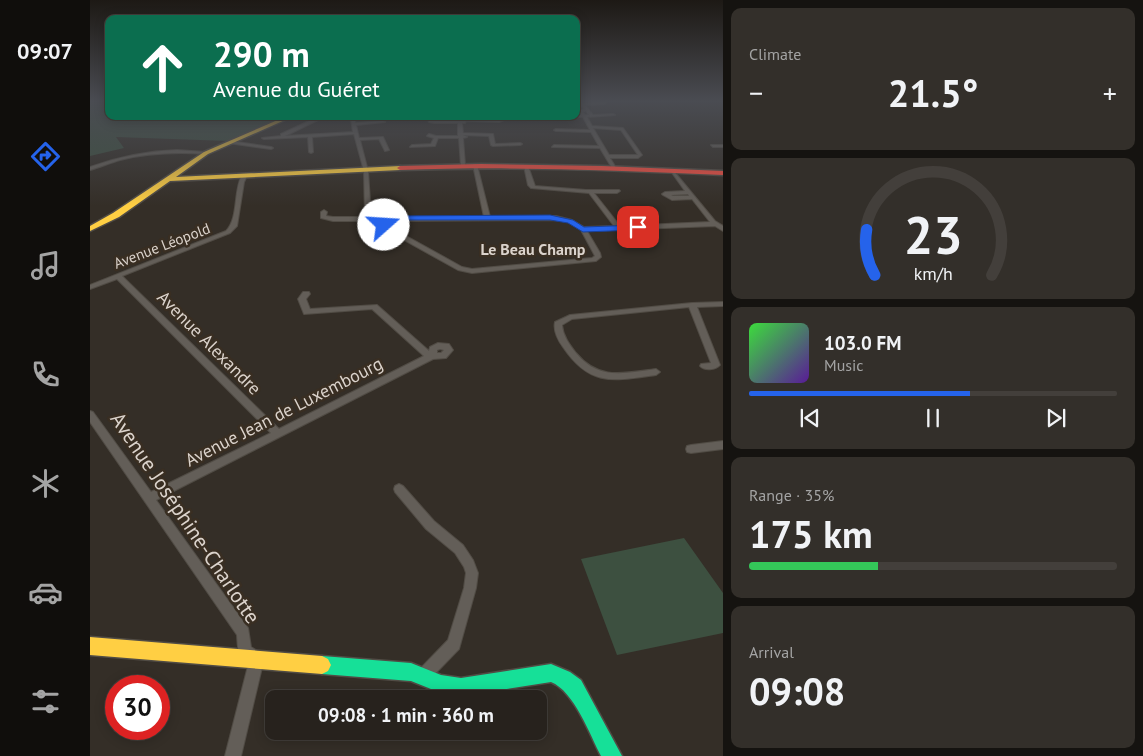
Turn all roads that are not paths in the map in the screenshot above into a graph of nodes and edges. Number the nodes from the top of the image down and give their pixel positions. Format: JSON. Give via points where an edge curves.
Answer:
{"nodes":[{"id":1,"x":244,"y":136,"type":"edge"},
{"id":2,"x":280,"y":136,"type":"edge"},
{"id":3,"x":310,"y":136,"type":"edge"},
{"id":4,"x":455,"y":136,"type":"edge"},
{"id":5,"x":463,"y":136,"type":"edge"},
{"id":6,"x":493,"y":136,"type":"edge"},
{"id":7,"x":595,"y":136,"type":"edge"},
{"id":8,"x":626,"y":136,"type":"edge"},
{"id":9,"x":436,"y":137,"type":"joint"},
{"id":10,"x":264,"y":138,"type":"dead end"},
{"id":11,"x":357,"y":139,"type":"joint"},
{"id":12,"x":230,"y":142,"type":"junction"},
{"id":13,"x":520,"y":144,"type":"dead end"},
{"id":14,"x":412,"y":146,"type":"dead end"},
{"id":15,"x":554,"y":146,"type":"dead end"},
{"id":16,"x":712,"y":146,"type":"dead end"},
{"id":17,"x":723,"y":146,"type":"edge"},
{"id":18,"x":602,"y":147,"type":"junction"},
{"id":19,"x":272,"y":148,"type":"dead end"},
{"id":20,"x":393,"y":150,"type":"dead end"},
{"id":21,"x":311,"y":152,"type":"dead end"},
{"id":22,"x":206,"y":153,"type":"junction"},
{"id":23,"x":607,"y":156,"type":"junction"},
{"id":24,"x":469,"y":165,"type":"junction"},
{"id":25,"x":526,"y":166,"type":"junction"},
{"id":26,"x":614,"y":168,"type":"junction"},
{"id":27,"x":90,"y":169,"type":"edge"},
{"id":28,"x":364,"y":169,"type":"junction"},
{"id":29,"x":672,"y":170,"type":"junction"},
{"id":30,"x":723,"y":173,"type":"edge"},
{"id":31,"x":244,"y":176,"type":"junction"},
{"id":32,"x":168,"y":179,"type":"junction"},
{"id":33,"x":588,"y":190,"type":"junction"},
{"id":34,"x":617,"y":191,"type":"dead end"},
{"id":35,"x":324,"y":212,"type":"dead end"},
{"id":36,"x":368,"y":218,"type":"junction"},
{"id":37,"x":392,"y":218,"type":"junction"},
{"id":38,"x":487,"y":218,"type":"junction"},
{"id":39,"x":716,"y":224,"type":"junction"},
{"id":40,"x":384,"y":225,"type":"junction"},
{"id":41,"x":618,"y":228,"type":"junction"},
{"id":42,"x":90,"y":229,"type":"edge"},
{"id":43,"x":583,"y":229,"type":"junction"},
{"id":44,"x":723,"y":229,"type":"edge"},
{"id":45,"x":118,"y":276,"type":"junction"},
{"id":46,"x":90,"y":287,"type":"edge"},
{"id":47,"x":306,"y":294,"type":"dead end"},
{"id":48,"x":723,"y":304,"type":"edge"},
{"id":49,"x":692,"y":305,"type":"junction"},
{"id":50,"x":704,"y":366,"type":"dead end"},
{"id":51,"x":656,"y":372,"type":"dead end"},
{"id":52,"x":90,"y":415,"type":"edge"},
{"id":53,"x":278,"y":433,"type":"junction"},
{"id":54,"x":723,"y":445,"type":"edge"},
{"id":55,"x":691,"y":449,"type":"dead end"},
{"id":56,"x":399,"y":489,"type":"dead end"},
{"id":57,"x":150,"y":498,"type":"junction"},
{"id":58,"x":90,"y":646,"type":"edge"},
{"id":59,"x":257,"y":659,"type":"junction"},
{"id":60,"x":423,"y":676,"type":"junction"},
{"id":61,"x":233,"y":756,"type":"edge"},
{"id":62,"x":612,"y":756,"type":"edge"}],
"edges":[{"from":1,"to":12,"type":"street"},
{"from":2,"to":10,"type":"street"},
{"from":3,"to":21,"type":"street"},
{"from":4,"to":9,"type":"street"},
{"from":5,"to":24,"type":"street"},
{"from":6,"to":13,"type":"street","via":[[492,146]]},
{"from":7,"to":18,"type":"street"},
{"from":8,"to":23,"type":"street","via":[[640,156]]},
{"from":9,"to":14,"type":"street","via":[[436,146]]},
{"from":11,"to":20,"type":"street","via":[[383,137],[386,150]]},
{"from":11,"to":28,"type":"street"},
{"from":12,"to":19,"type":"street"},
{"from":12,"to":22,"type":"street"},
{"from":15,"to":18,"type":"street"},
{"from":16,"to":17,"type":"street"},
{"from":18,"to":23,"type":"street"},
{"from":22,"to":27,"type":"street","via":[[148,153]]},
{"from":22,"to":32,"type":"street"},
{"from":23,"to":26,"type":"street"},
{"from":24,"to":25,"type":"street"},
{"from":24,"to":28,"type":"street"},
{"from":24,"to":38,"type":"street"},
{"from":25,"to":26,"type":"street"},
{"from":25,"to":33,"type":"street","via":[[533,187]]},
{"from":26,"to":29,"type":"street"},
{"from":28,"to":31,"type":"street"},
{"from":28,"to":36,"type":"street"},
{"from":29,"to":30,"type":"street"},
{"from":29,"to":39,"type":"street"},
{"from":31,"to":32,"type":"street"},
{"from":31,"to":45,"type":"street","name":"Avenue Léopold","via":[[231,230]]},
{"from":32,"to":42,"type":"street"},
{"from":33,"to":34,"type":"street"},
{"from":33,"to":41,"type":"street"},
{"from":35,"to":36,"type":"street","via":[[326,219]]},
{"from":36,"to":37,"type":"street"},
{"from":36,"to":40,"type":"street"},
{"from":37,"to":38,"type":"street"},
{"from":37,"to":40,"type":"street"},
{"from":38,"to":43,"type":"street","via":[[556,218],[570,221]]},
{"from":39,"to":41,"type":"street"},
{"from":39,"to":44,"type":"street"},
{"from":40,"to":43,"type":"street","via":[[457,268],[472,271],[594,260],[598,257],[597,252]]},
{"from":41,"to":43,"type":"street"},
{"from":45,"to":46,"type":"street","name":"Avenue Léopold"},
{"from":45,"to":53,"type":"street","name":"Avenue Alexandre"},
{"from":47,"to":53,"type":"street","name":"Avenue Jean de Luxembourg","via":[[302,299],[307,312],[374,307],[431,356]]},
{"from":48,"to":49,"type":"street"},
{"from":49,"to":50,"type":"street","via":[[716,364]]},
{"from":49,"to":51,"type":"street","via":[[570,318],[558,324],[558,333],[579,364],[591,372],[607,378]]},
{"from":52,"to":57,"type":"street","name":"Avenue Joséphine-Charlotte"},
{"from":53,"to":57,"type":"street","name":"Avenue Jean de Luxembourg"},
{"from":54,"to":55,"type":"street"},
{"from":56,"to":60,"type":"street","via":[[430,525],[459,548],[472,573],[454,644]]},
{"from":57,"to":59,"type":"street","name":"Avenue Joséphine-Charlotte","via":[[243,633],[245,652]]},
{"from":58,"to":59,"type":"street"},
{"from":59,"to":60,"type":"street","via":[[392,669]]},
{"from":59,"to":61,"type":"street"},
{"from":60,"to":62,"type":"street","via":[[441,684],[460,687],[551,673],[564,678],[574,687]]}]}
